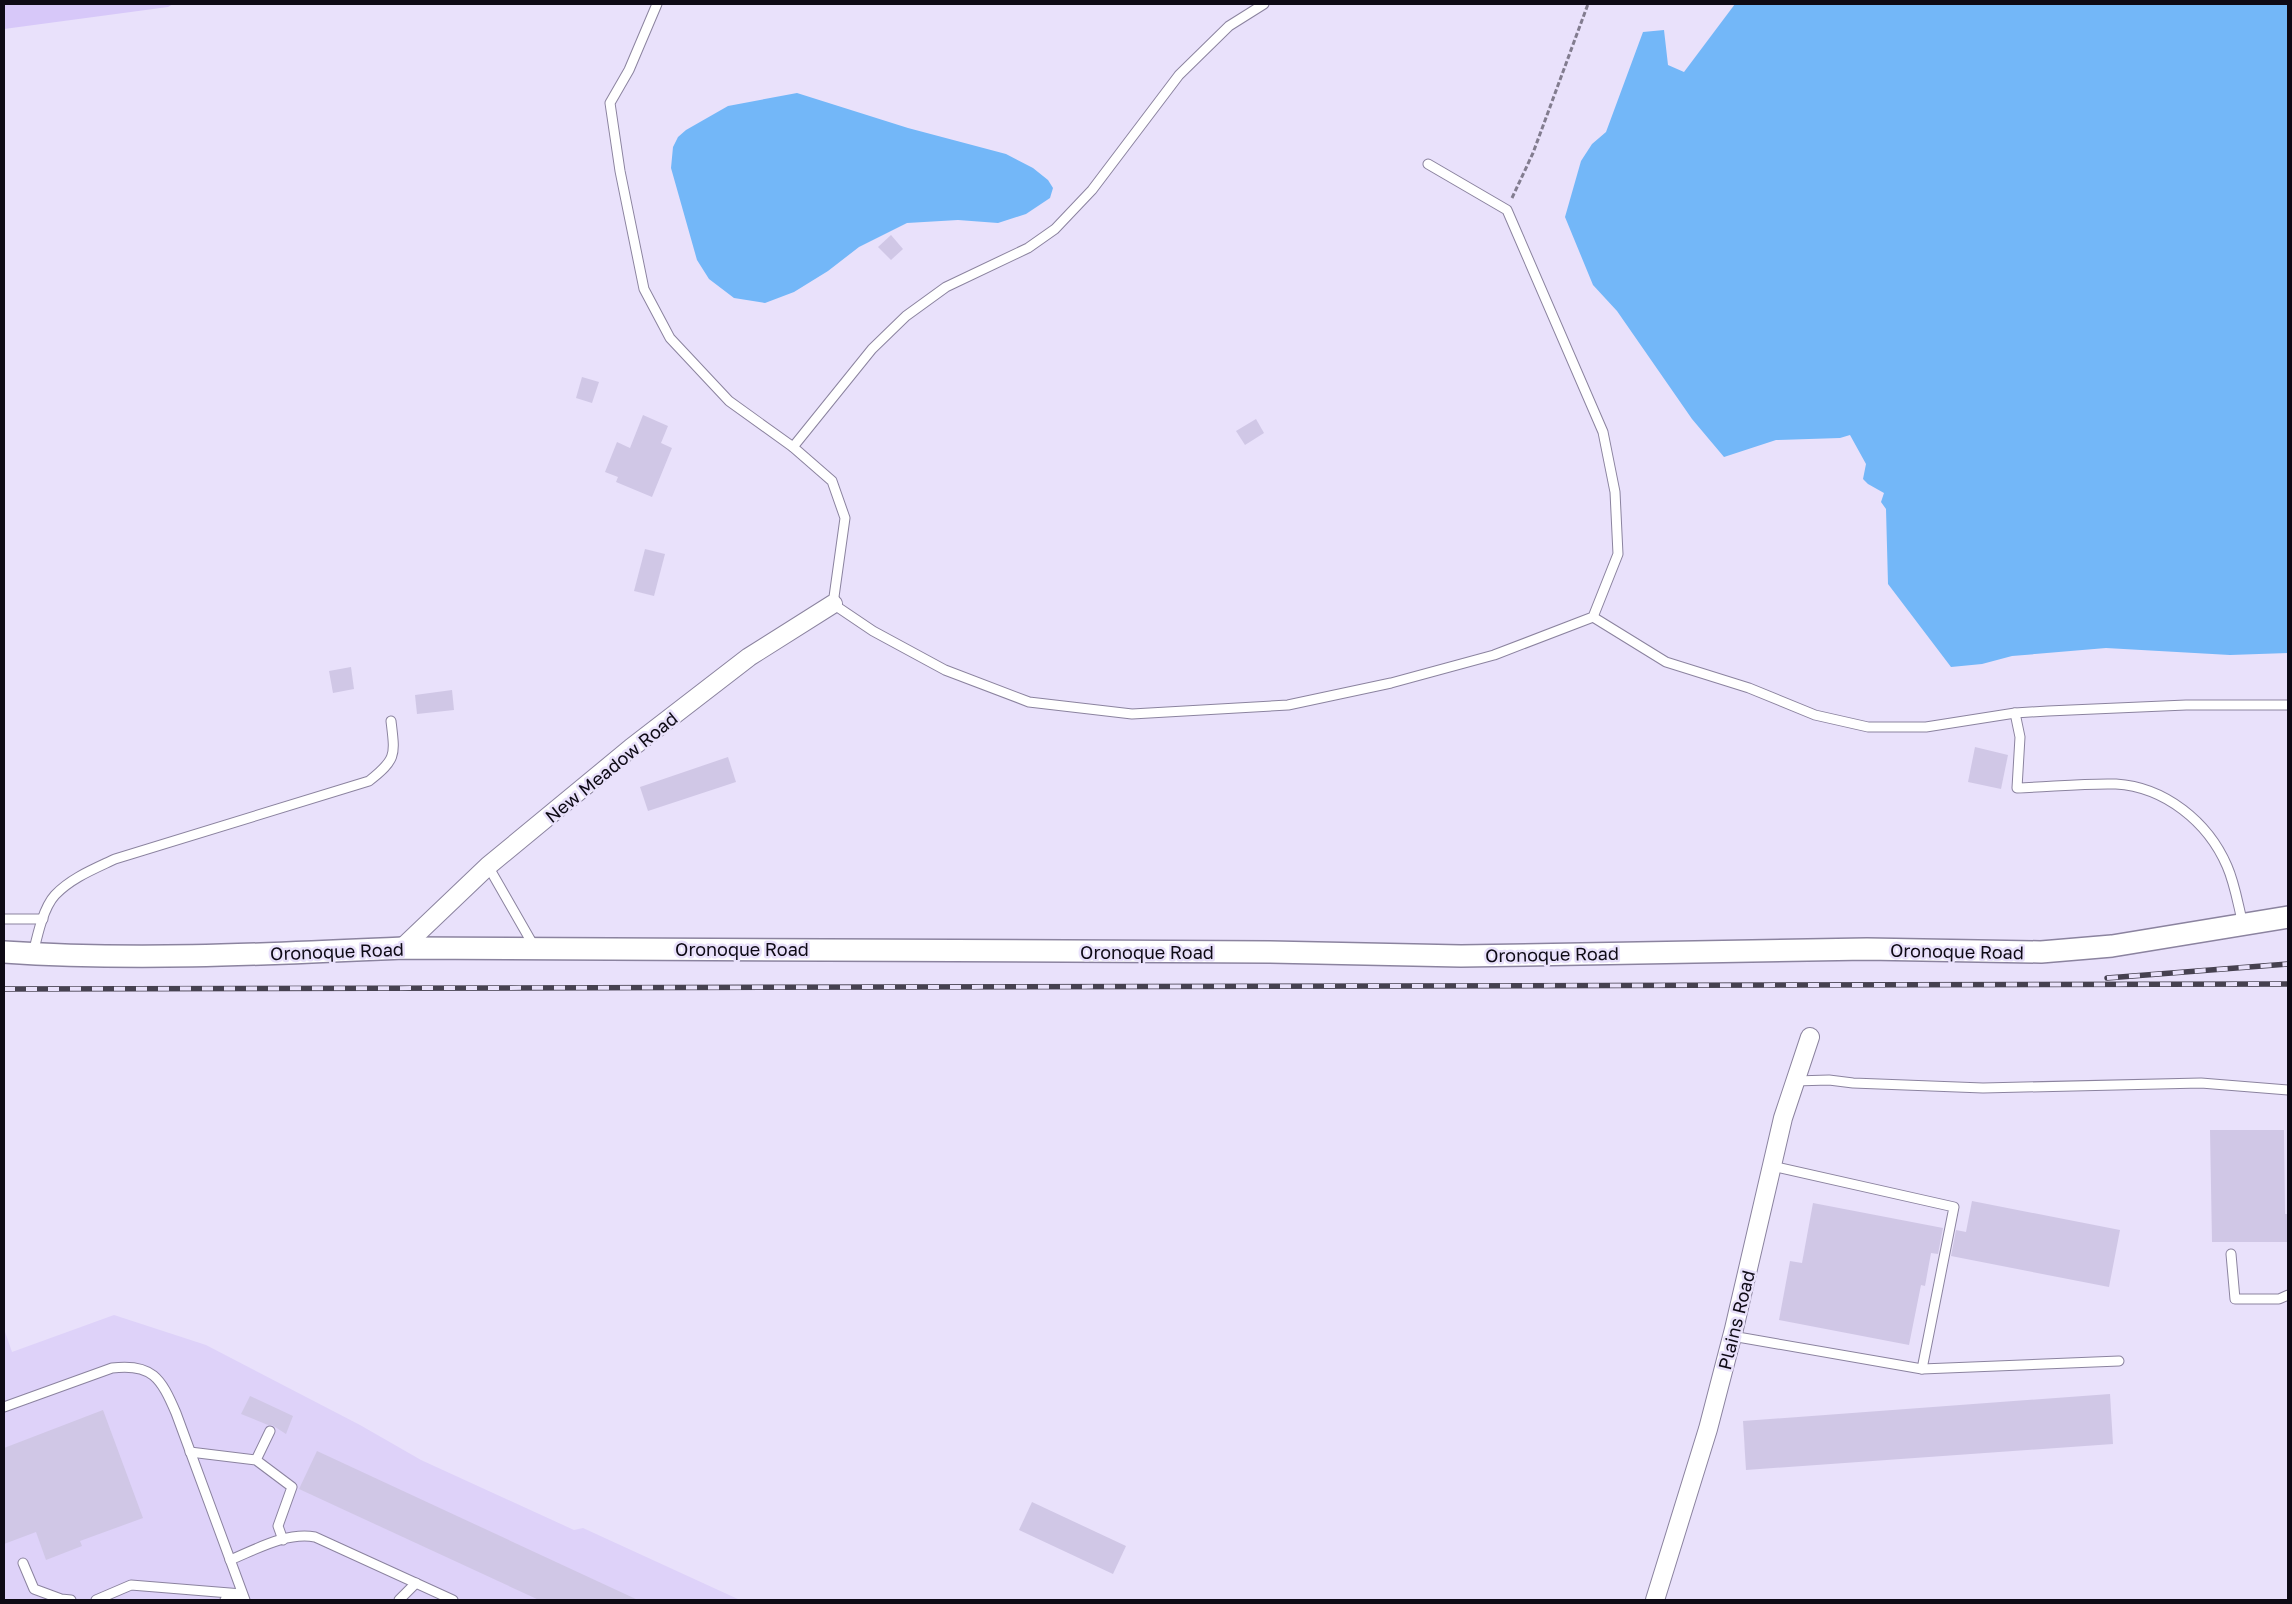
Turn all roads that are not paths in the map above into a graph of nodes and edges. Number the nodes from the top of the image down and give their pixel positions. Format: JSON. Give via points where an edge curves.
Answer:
{"nodes":[{"id":1,"x":657,"y":4,"type":"edge"},
{"id":2,"x":1264,"y":4,"type":"edge"},
{"id":3,"x":1428,"y":164,"type":"dead end"},
{"id":4,"x":793,"y":447,"type":"junction"},
{"id":5,"x":834,"y":604,"type":"junction"},
{"id":6,"x":1593,"y":616,"type":"junction"},
{"id":7,"x":2288,"y":705,"type":"edge"},
{"id":8,"x":2015,"y":713,"type":"junction"},
{"id":9,"x":391,"y":721,"type":"dead end"},
{"id":10,"x":488,"y":866,"type":"junction"},
{"id":11,"x":2288,"y":917,"type":"edge"},
{"id":12,"x":4,"y":919,"type":"edge"},
{"id":13,"x":43,"y":919,"type":"junction"},
{"id":14,"x":2243,"y":924,"type":"junction"},
{"id":15,"x":402,"y":948,"type":"junction"},
{"id":16,"x":535,"y":948,"type":"junction"},
{"id":17,"x":4,"y":952,"type":"edge"},
{"id":18,"x":33,"y":954,"type":"junction"},
{"id":19,"x":1810,"y":1037,"type":"dead end"},
{"id":20,"x":1795,"y":1081,"type":"junction"},
{"id":21,"x":2288,"y":1090,"type":"edge"},
{"id":22,"x":1772,"y":1166,"type":"junction"},
{"id":23,"x":2231,"y":1254,"type":"dead end"},
{"id":24,"x":2288,"y":1295,"type":"edge"},
{"id":25,"x":1732,"y":1336,"type":"junction"},
{"id":26,"x":2119,"y":1361,"type":"dead end"},
{"id":27,"x":1922,"y":1369,"type":"junction"},
{"id":28,"x":4,"y":1407,"type":"edge"},
{"id":29,"x":270,"y":1431,"type":"dead end"},
{"id":30,"x":190,"y":1452,"type":"junction"},
{"id":31,"x":256,"y":1460,"type":"junction"},
{"id":32,"x":282,"y":1540,"type":"junction"},
{"id":33,"x":230,"y":1560,"type":"junction"},
{"id":34,"x":23,"y":1563,"type":"dead end"},
{"id":35,"x":416,"y":1583,"type":"junction"},
{"id":36,"x":244,"y":1597,"type":"edge"},
{"id":37,"x":71,"y":1600,"type":"edge"},
{"id":38,"x":96,"y":1600,"type":"edge"},
{"id":39,"x":225,"y":1600,"type":"edge"},
{"id":40,"x":399,"y":1600,"type":"edge"},
{"id":41,"x":453,"y":1600,"type":"edge"},
{"id":42,"x":1655,"y":1600,"type":"edge"}],
"edges":[{"from":1,"to":4,"type":"lane","via":[[629,70],[610,103],[644,289],[670,338],[728,401]]},
{"from":2,"to":4,"type":"lane","via":[[1229,26],[1179,75],[1092,190],[1055,229],[1028,248],[946,287],[906,316],[872,349]]},
{"from":3,"to":6,"type":"lane","via":[[1506,210],[1602,432],[1616,492],[1618,554]]},
{"from":4,"to":5,"type":"lane","via":[[832,481],[845,518]]},
{"from":5,"to":6,"type":"lane","via":[[873,631],[945,670],[1028,702],[1132,714],[1288,706],[1391,683],[1494,654]]},
{"from":5,"to":10,"type":"street","name":"New Meadow Road","via":[[750,657],[631,748]]},
{"from":6,"to":8,"type":"lane","via":[[1666,662],[1749,688],[1815,715],[1868,727],[1926,727]]},
{"from":7,"to":8,"type":"lane","via":[[2186,705]]},
{"from":8,"to":14,"type":"lane","via":[[2020,736],[2017,788],[2117,784],[2156,794],[2185,810],[2209,834],[2227,865]]},
{"from":9,"to":13,"type":"lane","via":[[394,750],[387,767],[369,781],[115,859],[77,878],[54,896]]},
{"from":10,"to":15,"type":"street","name":"New Meadow Road"},
{"from":10,"to":16,"type":"lane"},
{"from":11,"to":14,"type":"street","name":"Oronoque Road"},
{"from":12,"to":13,"type":"lane"},
{"from":13,"to":18,"type":"lane"},
{"from":14,"to":16,"type":"street","name":"Oronoque Road","via":[[2112,946],[2041,952],[1867,949],[1461,956]]},
{"from":15,"to":16,"type":"street","name":"Oronoque Road"},
{"from":15,"to":18,"type":"street","name":"Oronoque Road","via":[[273,954]]},
{"from":17,"to":18,"type":"street","name":"Oronoque Road"},
{"from":19,"to":20,"type":"street","name":"Plains Road"},
{"from":20,"to":21,"type":"lane","via":[[1983,1088],[2201,1084]]},
{"from":20,"to":22,"type":"street","name":"Plains Road"},
{"from":22,"to":25,"type":"street","name":"Plains Road"},
{"from":22,"to":27,"type":"lane","via":[[1954,1207]]},
{"from":23,"to":24,"type":"lane","via":[[2235,1299],[2278,1299]]},
{"from":25,"to":27,"type":"lane"},
{"from":25,"to":42,"type":"street","name":"Plains Road","via":[[1708,1429]]},
{"from":26,"to":27,"type":"lane"},
{"from":28,"to":30,"type":"lane","via":[[112,1368],[141,1367],[161,1384],[169,1397]]},
{"from":29,"to":31,"type":"lane"},
{"from":30,"to":31,"type":"lane"},
{"from":30,"to":33,"type":"lane"},
{"from":31,"to":32,"type":"lane","via":[[292,1487],[278,1526]]},
{"from":32,"to":33,"type":"lane"},
{"from":32,"to":35,"type":"lane","via":[[296,1536],[315,1537]]},
{"from":33,"to":36,"type":"lane"},
{"from":34,"to":37,"type":"lane","via":[[34,1589]]},
{"from":35,"to":40,"type":"lane"},
{"from":35,"to":41,"type":"lane"},
{"from":36,"to":38,"type":"lane","via":[[131,1585]]},
{"from":36,"to":39,"type":"lane"}]}
